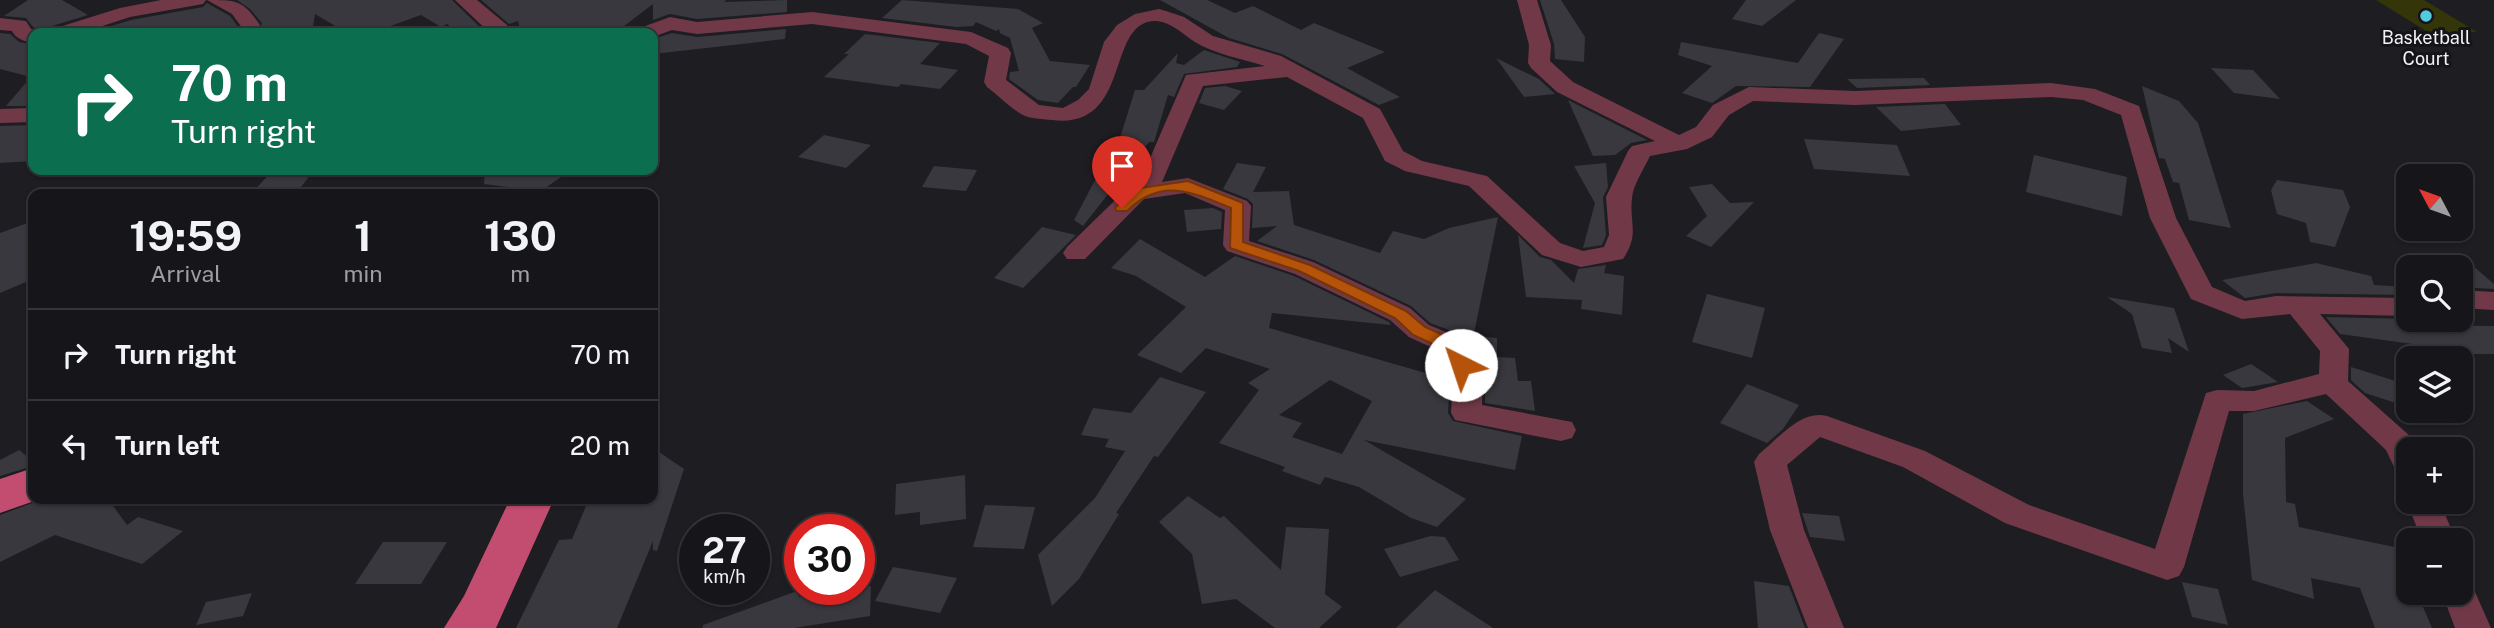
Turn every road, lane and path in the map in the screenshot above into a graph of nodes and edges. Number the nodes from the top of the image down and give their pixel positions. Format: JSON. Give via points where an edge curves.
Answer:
{"nodes":[{"id":1,"x":196,"y":0,"type":"edge"},
{"id":2,"x":217,"y":0,"type":"edge"},
{"id":3,"x":465,"y":0,"type":"edge"},
{"id":4,"x":1527,"y":0,"type":"edge"},
{"id":5,"x":0,"y":24,"type":"edge"},
{"id":6,"x":250,"y":25,"type":"dead end"},
{"id":7,"x":76,"y":28,"type":"edge"},
{"id":8,"x":499,"y":28,"type":"edge"},
{"id":9,"x":657,"y":28,"type":"edge"},
{"id":10,"x":697,"y":28,"type":"junction"},
{"id":11,"x":28,"y":35,"type":"edge"},
{"id":12,"x":658,"y":48,"type":"edge"},
{"id":13,"x":1291,"y":71,"type":"junction"},
{"id":14,"x":28,"y":115,"type":"edge"},
{"id":15,"x":0,"y":116,"type":"edge"},
{"id":16,"x":1679,"y":144,"type":"junction"},
{"id":17,"x":1138,"y":192,"type":"junction"},
{"id":18,"x":1076,"y":253,"type":"dead end"},
{"id":19,"x":2473,"y":300,"type":"edge"},
{"id":20,"x":2494,"y":301,"type":"edge"},
{"id":21,"x":2297,"y":305,"type":"junction"},
{"id":22,"x":2396,"y":307,"type":"edge"},
{"id":23,"x":2333,"y":384,"type":"junction"},
{"id":24,"x":1561,"y":430,"type":"dead end"},
{"id":25,"x":2396,"y":441,"type":"edge"},
{"id":26,"x":28,"y":486,"type":"edge"},
{"id":27,"x":0,"y":497,"type":"edge"},
{"id":28,"x":529,"y":504,"type":"edge"},
{"id":29,"x":2464,"y":605,"type":"edge"},
{"id":30,"x":469,"y":628,"type":"edge"},
{"id":31,"x":1826,"y":628,"type":"edge"},
{"id":32,"x":2473,"y":628,"type":"edge"}],
"edges":[{"from":1,"to":7,"type":"street","via":[[127,12]]},
{"from":2,"to":6,"type":"street","via":[[239,10]]},
{"from":3,"to":8,"type":"street"},
{"from":4,"to":16,"type":"street","via":[[1540,45],[1539,63],[1549,75]]},
{"from":5,"to":11,"type":"street","via":[[19,25]]},
{"from":9,"to":10,"type":"street","via":[[670,23]]},
{"from":10,"to":12,"type":"street"},
{"from":10,"to":13,"type":"street","via":[[813,18],[971,38],[1000,53],[995,82],[1033,111],[1066,115],[1086,105],[1099,91],[1124,29],[1142,18],[1159,15],[1177,21],[1206,40]]},
{"from":13,"to":16,"type":"street","via":[[1372,114],[1393,156],[1478,181],[1551,249],[1581,259],[1614,253],[1622,235],[1619,197],[1640,151]]},
{"from":13,"to":17,"type":"street","via":[[1194,80],[1155,175]]},
{"from":14,"to":15,"type":"street"},
{"from":16,"to":21,"type":"street","via":[[1704,132],[1721,110],[1749,94],[1855,98],[2051,90],[2087,94],[2131,110],[2163,218],[2201,293],[2242,310]]},
{"from":17,"to":18,"type":"street"},
{"from":17,"to":24,"type":"street","via":[[1188,185],[1238,206],[1236,245],[1304,268],[1401,314],[1419,331],[1448,344],[1468,379],[1465,413]]},
{"from":19,"to":20,"type":"street"},
{"from":21,"to":22,"type":"street"},
{"from":21,"to":23,"type":"street","via":[[2335,349]]},
{"from":23,"to":25,"type":"street"},
{"from":23,"to":31,"type":"street","via":[[2316,384],[2254,401],[2217,400],[2167,567],[2017,514],[1914,458],[1816,424],[1770,462],[1787,530]]},
{"from":26,"to":27,"type":"main road"},
{"from":28,"to":30,"type":"main road"},
{"from":29,"to":32,"type":"street"}]}
